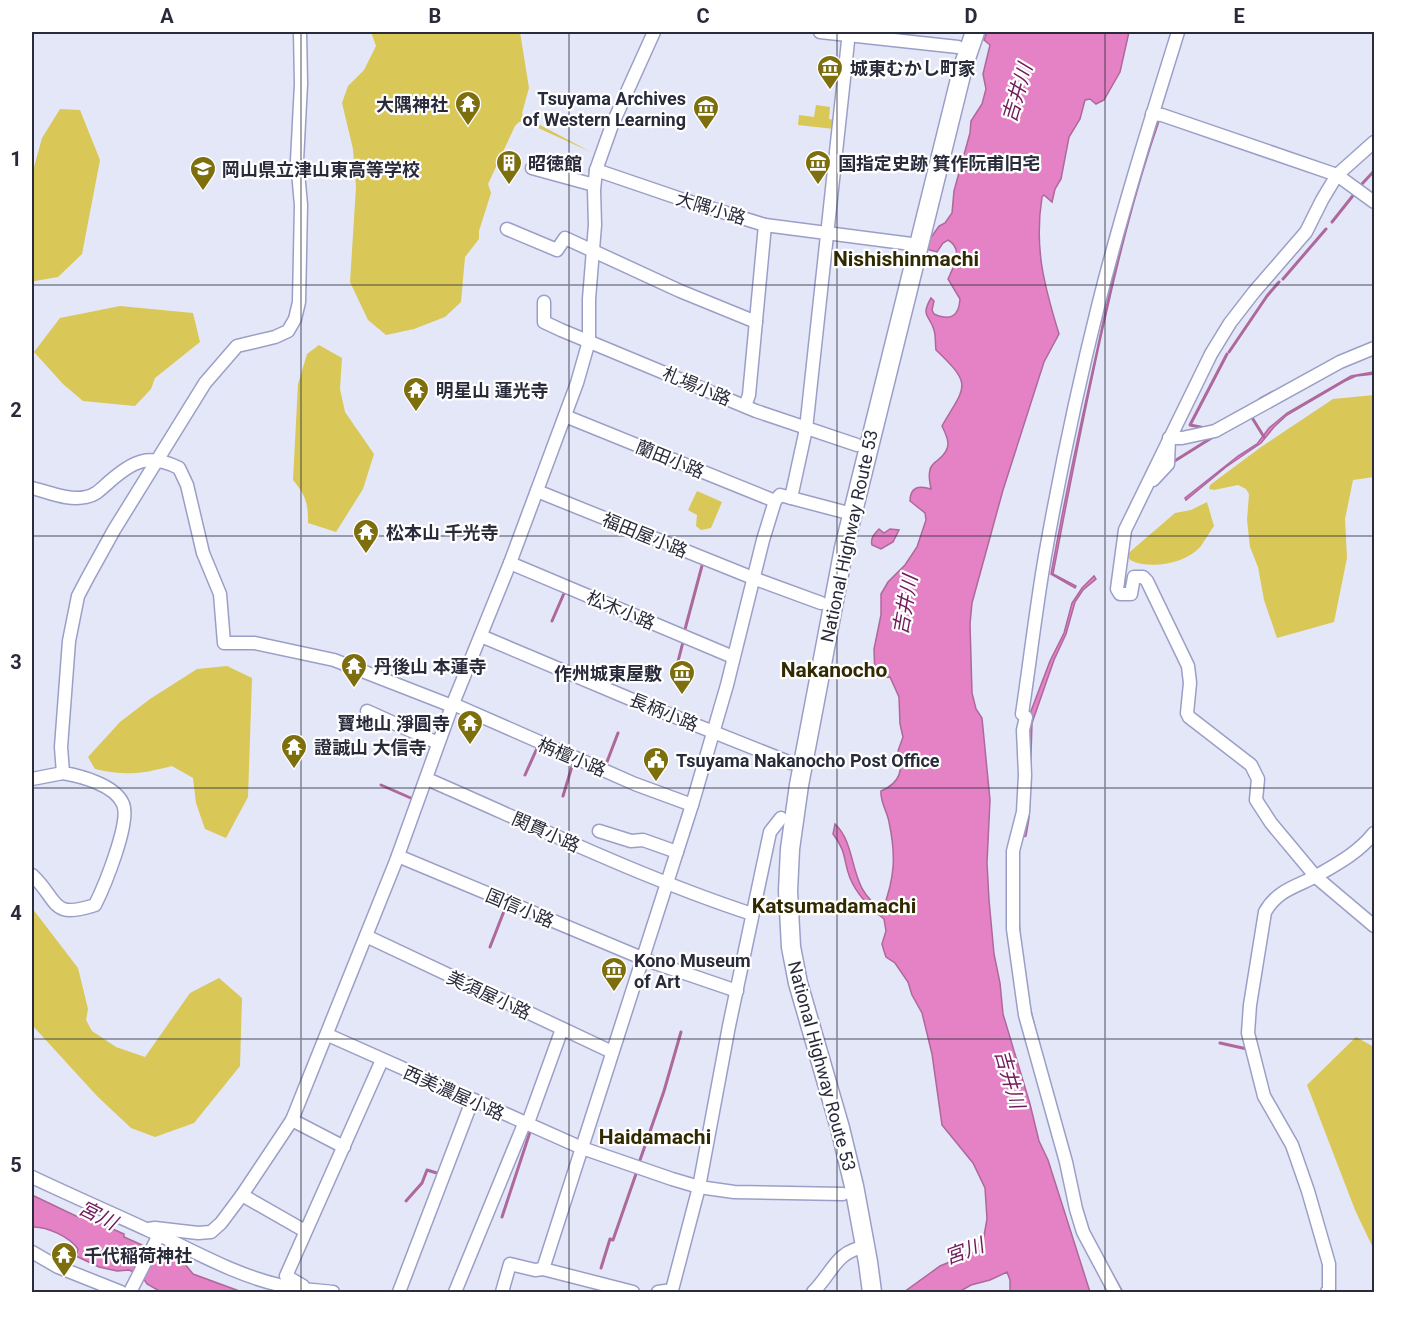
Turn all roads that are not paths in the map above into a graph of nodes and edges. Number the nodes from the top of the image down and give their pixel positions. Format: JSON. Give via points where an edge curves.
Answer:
{"nodes":[{"id":1,"x":300,"y":32,"type":"edge"},
{"id":2,"x":654,"y":32,"type":"edge"},
{"id":3,"x":820,"y":32,"type":"edge"},
{"id":4,"x":975,"y":32,"type":"edge"},
{"id":5,"x":1178,"y":32,"type":"edge"},
{"id":6,"x":849,"y":33,"type":"edge"},
{"id":7,"x":961,"y":39,"type":"edge"},
{"id":8,"x":1152,"y":114,"type":"junction"},
{"id":9,"x":1374,"y":142,"type":"edge"},
{"id":10,"x":532,"y":168,"type":"dead end"},
{"id":11,"x":596,"y":170,"type":"junction"},
{"id":12,"x":1337,"y":175,"type":"junction"},
{"id":13,"x":594,"y":185,"type":"junction"},
{"id":14,"x":1374,"y":202,"type":"edge"},
{"id":15,"x":765,"y":225,"type":"junction"},
{"id":16,"x":507,"y":229,"type":"dead end"},
{"id":17,"x":829,"y":232,"type":"junction"},
{"id":18,"x":914,"y":243,"type":"junction"},
{"id":19,"x":592,"y":251,"type":"junction"},
{"id":20,"x":544,"y":302,"type":"dead end"},
{"id":21,"x":756,"y":322,"type":"junction"},
{"id":22,"x":589,"y":341,"type":"junction"},
{"id":23,"x":1374,"y":348,"type":"edge"},
{"id":24,"x":745,"y":406,"type":"junction"},
{"id":25,"x":565,"y":416,"type":"junction"},
{"id":26,"x":806,"y":429,"type":"junction"},
{"id":27,"x":1169,"y":438,"type":"junction"},
{"id":28,"x":857,"y":445,"type":"junction"},
{"id":29,"x":157,"y":462,"type":"junction"},
{"id":30,"x":32,"y":488,"type":"edge"},
{"id":31,"x":537,"y":490,"type":"junction"},
{"id":32,"x":791,"y":498,"type":"junction"},
{"id":33,"x":775,"y":501,"type":"junction"},
{"id":34,"x":846,"y":512,"type":"junction"},
{"id":35,"x":510,"y":563,"type":"junction"},
{"id":36,"x":753,"y":578,"type":"junction"},
{"id":37,"x":821,"y":603,"type":"junction"},
{"id":38,"x":482,"y":636,"type":"junction"},
{"id":39,"x":733,"y":657,"type":"junction"},
{"id":40,"x":453,"y":705,"type":"junction"},
{"id":41,"x":367,"y":711,"type":"dead end"},
{"id":42,"x":713,"y":731,"type":"junction"},
{"id":43,"x":438,"y":743,"type":"junction"},
{"id":44,"x":791,"y":763,"type":"junction"},
{"id":45,"x":63,"y":773,"type":"junction"},
{"id":46,"x":32,"y":779,"type":"edge"},
{"id":47,"x":427,"y":779,"type":"junction"},
{"id":48,"x":692,"y":805,"type":"junction"},
{"id":49,"x":781,"y":818,"type":"junction"},
{"id":50,"x":599,"y":831,"type":"dead end"},
{"id":51,"x":1374,"y":833,"type":"edge"},
{"id":52,"x":677,"y":852,"type":"junction"},
{"id":53,"x":398,"y":856,"type":"junction"},
{"id":54,"x":32,"y":875,"type":"edge"},
{"id":55,"x":1316,"y":877,"type":"junction"},
{"id":56,"x":666,"y":884,"type":"junction"},
{"id":57,"x":752,"y":914,"type":"junction"},
{"id":58,"x":1374,"y":927,"type":"edge"},
{"id":59,"x":366,"y":936,"type":"junction"},
{"id":60,"x":642,"y":958,"type":"junction"},
{"id":61,"x":737,"y":991,"type":"junction"},
{"id":62,"x":562,"y":1029,"type":"junction"},
{"id":63,"x":328,"y":1035,"type":"junction"},
{"id":64,"x":612,"y":1052,"type":"junction"},
{"id":65,"x":382,"y":1060,"type":"junction"},
{"id":66,"x":472,"y":1101,"type":"junction"},
{"id":67,"x":292,"y":1120,"type":"junction"},
{"id":68,"x":524,"y":1124,"type":"junction"},
{"id":69,"x":344,"y":1147,"type":"junction"},
{"id":70,"x":582,"y":1148,"type":"junction"},
{"id":71,"x":32,"y":1177,"type":"edge"},
{"id":72,"x":699,"y":1187,"type":"junction"},
{"id":73,"x":843,"y":1194,"type":"junction"},
{"id":74,"x":242,"y":1195,"type":"junction"},
{"id":75,"x":305,"y":1230,"type":"junction"},
{"id":76,"x":155,"y":1234,"type":"junction"},
{"id":77,"x":32,"y":1252,"type":"edge"},
{"id":78,"x":861,"y":1255,"type":"junction"},
{"id":79,"x":543,"y":1269,"type":"junction"},
{"id":80,"x":305,"y":1288,"type":"junction"},
{"id":81,"x":122,"y":1293,"type":"edge"},
{"id":82,"x":129,"y":1293,"type":"edge"},
{"id":83,"x":333,"y":1293,"type":"edge"},
{"id":84,"x":399,"y":1293,"type":"edge"},
{"id":85,"x":455,"y":1293,"type":"edge"},
{"id":86,"x":502,"y":1293,"type":"edge"},
{"id":87,"x":633,"y":1293,"type":"edge"},
{"id":88,"x":658,"y":1293,"type":"edge"},
{"id":89,"x":813,"y":1293,"type":"edge"},
{"id":90,"x":860,"y":1293,"type":"edge"},
{"id":91,"x":872,"y":1293,"type":"edge"},
{"id":92,"x":1116,"y":1293,"type":"edge"},
{"id":93,"x":1328,"y":1293,"type":"edge"}],
"edges":[{"from":1,"to":29,"type":"street","via":[[297,312],[288,331],[237,346],[226,356]]},
{"from":2,"to":11,"type":"street","via":[[612,124]]},
{"from":3,"to":6,"type":"street"},
{"from":4,"to":18,"type":"highway","name":"National Highway Route 53"},
{"from":5,"to":8,"type":"street"},
{"from":6,"to":7,"type":"street","via":[[913,42]]},
{"from":6,"to":17,"type":"street"},
{"from":7,"to":18,"type":"highway","name":"National Highway Route 53"},
{"from":8,"to":12,"type":"street"},
{"from":8,"to":92,"type":"street","via":[[1098,305],[1047,547],[1022,714],[1026,717],[1023,812],[1013,851],[1013,929],[1030,1040],[1083,1232]]},
{"from":9,"to":12,"type":"street"},
{"from":10,"to":13,"type":"street"},
{"from":11,"to":13,"type":"street"},
{"from":11,"to":15,"type":"street","name":"大隅小路"},
{"from":12,"to":14,"type":"street"},
{"from":12,"to":27,"type":"street","via":[[1306,232],[1230,323]]},
{"from":13,"to":19,"type":"street"},
{"from":15,"to":17,"type":"street","name":"大隅小路"},
{"from":15,"to":21,"type":"street"},
{"from":16,"to":19,"type":"street","via":[[557,250],[565,238]]},
{"from":17,"to":18,"type":"street","name":"大隅小路"},
{"from":17,"to":26,"type":"street"},
{"from":18,"to":28,"type":"highway","name":"National Highway Route 53"},
{"from":18,"to":34,"type":"highway","name":"National Highway Route 53"},
{"from":19,"to":21,"type":"street"},
{"from":19,"to":22,"type":"street"},
{"from":20,"to":22,"type":"street","name":"札場小路","via":[[544,322]]},
{"from":21,"to":24,"type":"street"},
{"from":22,"to":24,"type":"street","name":"札場小路"},
{"from":22,"to":25,"type":"street"},
{"from":23,"to":27,"type":"street","via":[[1340,362],[1215,431]]},
{"from":24,"to":26,"type":"street","name":"札場小路"},
{"from":25,"to":31,"type":"street"},
{"from":25,"to":33,"type":"street","name":"蘭田小路"},
{"from":26,"to":28,"type":"street","name":"札場小路"},
{"from":26,"to":32,"type":"street"},
{"from":27,"to":55,"type":"street","via":[[1125,530],[1117,589],[1120,594],[1131,594],[1134,577],[1147,581],[1188,666],[1189,717],[1251,765],[1258,779],[1256,800],[1262,811]]},
{"from":28,"to":34,"type":"highway","name":"National Highway Route 53"},
{"from":29,"to":30,"type":"street","via":[[135,462],[86,497],[69,498]]},
{"from":29,"to":40,"type":"street","name":"栴檀小路","via":[[173,465],[182,472],[198,537],[220,594],[224,643],[255,644],[334,660]]},
{"from":29,"to":45,"type":"street","via":[[78,596],[66,675]]},
{"from":31,"to":35,"type":"street"},
{"from":31,"to":36,"type":"street","name":"福田屋小路"},
{"from":32,"to":33,"type":"street","via":[[780,495]]},
{"from":32,"to":34,"type":"street"},
{"from":33,"to":36,"type":"street"},
{"from":34,"to":37,"type":"highway","name":"National Highway Route 53"},
{"from":34,"to":78,"type":"highway","name":"National Highway Route 53","via":[[793,820],[788,891],[791,947],[798,983],[854,1186]]},
{"from":35,"to":38,"type":"street"},
{"from":35,"to":39,"type":"street","name":"松木小路"},
{"from":36,"to":37,"type":"street","name":"福田屋小路"},
{"from":36,"to":39,"type":"street"},
{"from":37,"to":44,"type":"highway","name":"National Highway Route 53"},
{"from":38,"to":40,"type":"street"},
{"from":38,"to":42,"type":"street","name":"長柄小路"},
{"from":39,"to":42,"type":"street"},
{"from":40,"to":43,"type":"street"},
{"from":40,"to":48,"type":"street","name":"栴檀小路","via":[[634,784]]},
{"from":41,"to":43,"type":"street"},
{"from":42,"to":44,"type":"street","name":"長柄小路"},
{"from":42,"to":48,"type":"street"},
{"from":43,"to":47,"type":"street"},
{"from":44,"to":49,"type":"highway","name":"National Highway Route 53"},
{"from":45,"to":46,"type":"street"},
{"from":45,"to":54,"type":"street","via":[[83,777],[115,792],[124,804],[125,816],[108,880],[95,905],[73,912],[51,900]]},
{"from":47,"to":53,"type":"street"},
{"from":47,"to":56,"type":"street","name":"関貫小路"},
{"from":48,"to":52,"type":"street"},
{"from":49,"to":57,"type":"street","via":[[770,832]]},
{"from":49,"to":73,"type":"highway","name":"National Highway Route 53","via":[[776,878],[784,974]]},
{"from":50,"to":52,"type":"street"},
{"from":51,"to":55,"type":"street","via":[[1356,853]]},
{"from":52,"to":56,"type":"street"},
{"from":53,"to":59,"type":"street"},
{"from":53,"to":60,"type":"street","name":"国信小路"},
{"from":55,"to":58,"type":"street"},
{"from":55,"to":93,"type":"street","via":[[1292,886],[1272,901],[1265,912],[1248,1033],[1264,1096],[1292,1144],[1308,1191],[1329,1264]]},
{"from":56,"to":57,"type":"street","name":"関貫小路"},
{"from":56,"to":60,"type":"street"},
{"from":57,"to":61,"type":"street"},
{"from":59,"to":62,"type":"street","name":"美須屋小路"},
{"from":59,"to":63,"type":"street"},
{"from":60,"to":61,"type":"street","name":"国信小路"},
{"from":60,"to":64,"type":"street"},
{"from":61,"to":72,"type":"street"},
{"from":62,"to":64,"type":"street","name":"美須屋小路"},
{"from":62,"to":68,"type":"street","via":[[529,1120]]},
{"from":63,"to":65,"type":"street","name":"西美濃屋小路"},
{"from":63,"to":67,"type":"street"},
{"from":64,"to":70,"type":"street"},
{"from":65,"to":66,"type":"street","name":"西美濃屋小路"},
{"from":65,"to":69,"type":"street"},
{"from":66,"to":68,"type":"street","name":"西美濃屋小路"},
{"from":66,"to":84,"type":"street"},
{"from":67,"to":69,"type":"street"},
{"from":67,"to":74,"type":"street"},
{"from":68,"to":70,"type":"street","name":"西美濃屋小路"},
{"from":68,"to":85,"type":"street"},
{"from":69,"to":75,"type":"street"},
{"from":70,"to":72,"type":"street","name":"西美濃屋小路"},
{"from":70,"to":79,"type":"street"},
{"from":71,"to":76,"type":"street"},
{"from":72,"to":73,"type":"street","name":"西美濃屋小路","via":[[734,1192]]},
{"from":72,"to":88,"type":"street","via":[[672,1290]]},
{"from":73,"to":78,"type":"highway","name":"National Highway Route 53"},
{"from":74,"to":75,"type":"street"},
{"from":74,"to":76,"type":"street","via":[[211,1232],[155,1228]]},
{"from":75,"to":80,"type":"street","via":[[286,1276]]},
{"from":76,"to":80,"type":"street","via":[[249,1276]]},
{"from":76,"to":82,"type":"street"},
{"from":77,"to":81,"type":"street"},
{"from":78,"to":89,"type":"street","via":[[840,1256]]},
{"from":78,"to":90,"type":"highway","name":"National Highway Route 53"},
{"from":78,"to":91,"type":"highway","name":"National Highway Route 53"},
{"from":79,"to":86,"type":"street","via":[[510,1264]]},
{"from":79,"to":87,"type":"street"},
{"from":80,"to":83,"type":"street"}]}
